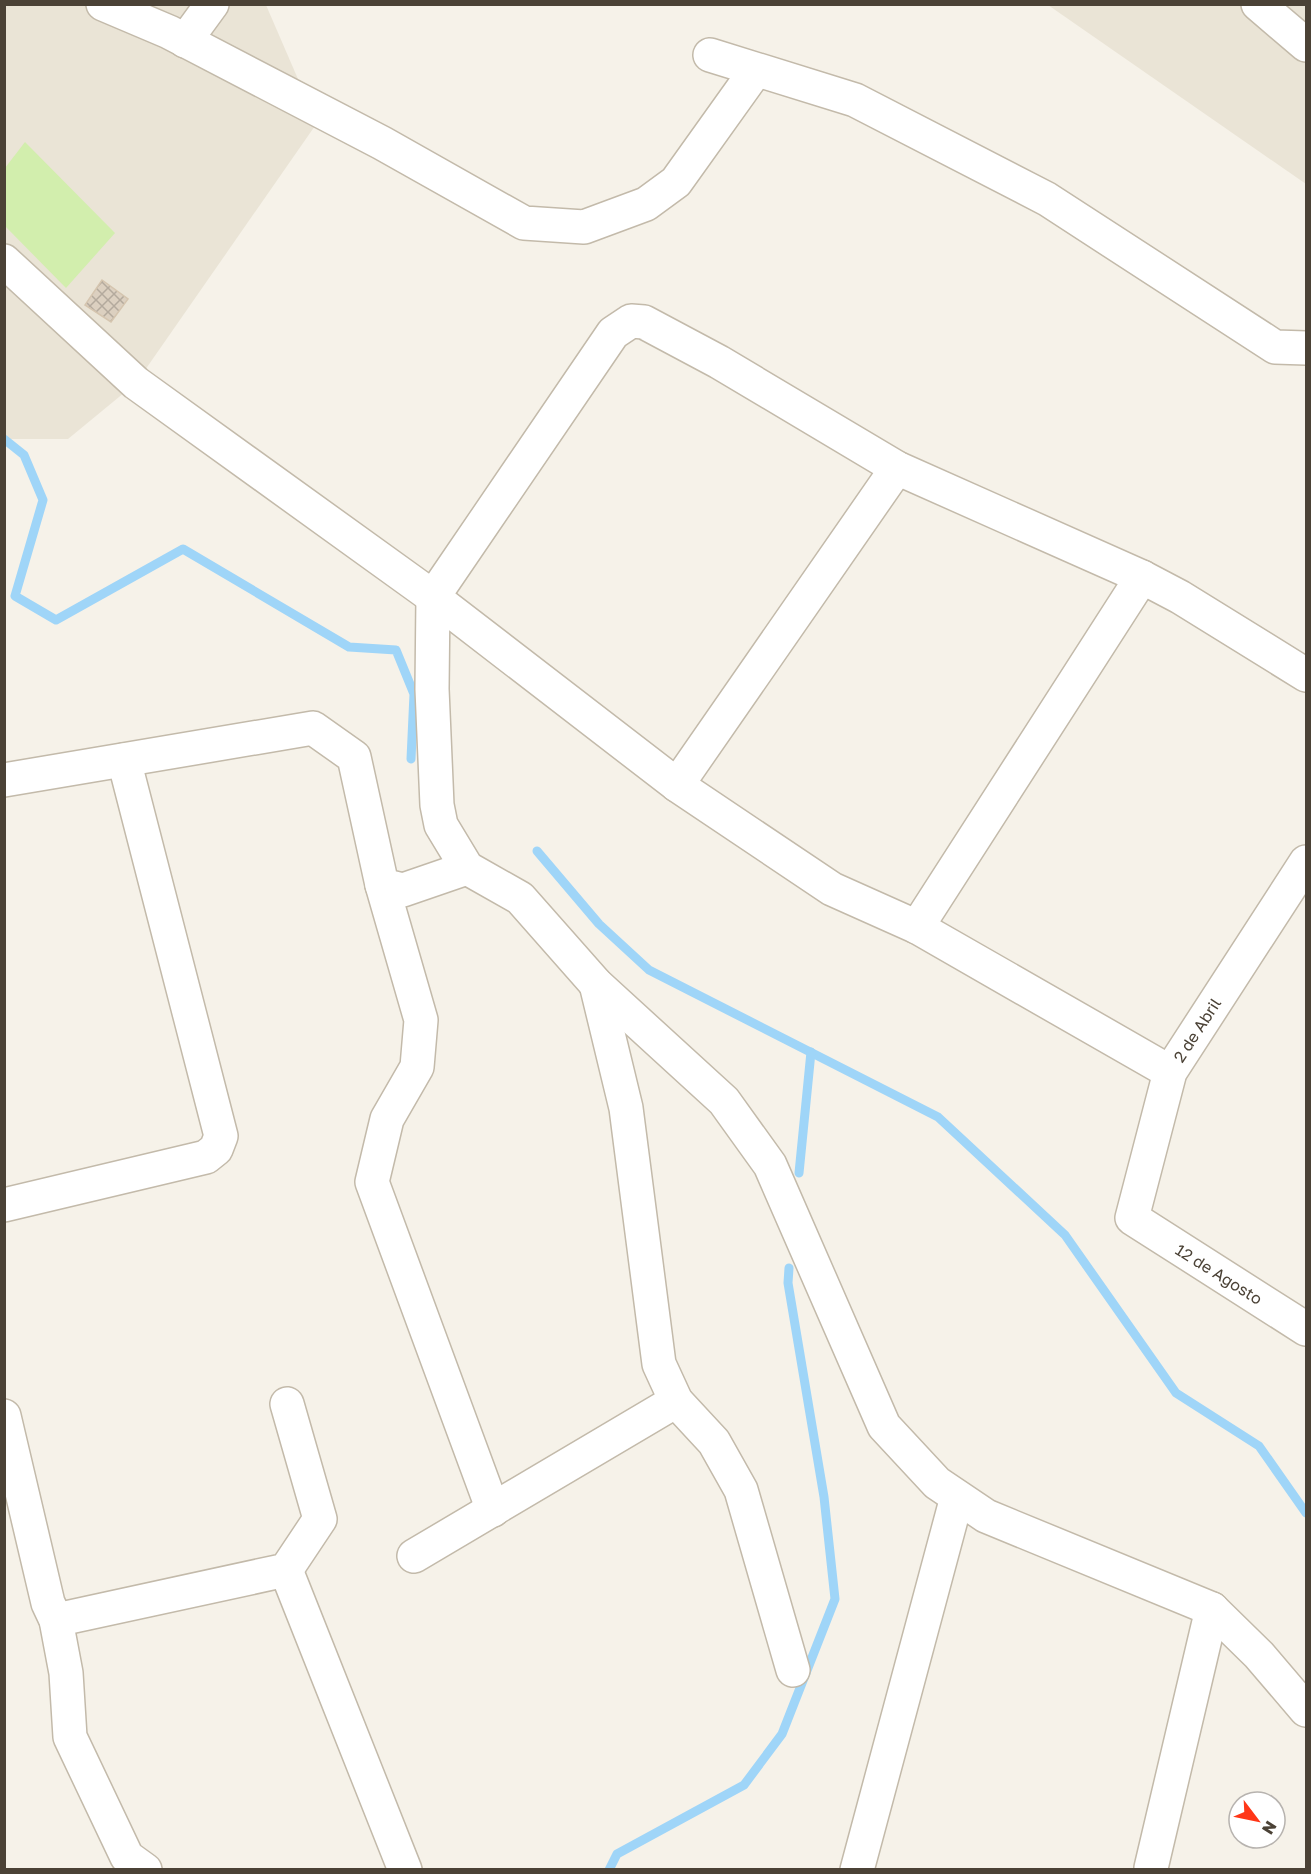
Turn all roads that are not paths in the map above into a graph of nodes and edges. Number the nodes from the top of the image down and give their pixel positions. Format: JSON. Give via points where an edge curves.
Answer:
{"nodes":[{"id":1,"x":103,"y":4,"type":"edge"},
{"id":2,"x":212,"y":4,"type":"edge"},
{"id":3,"x":1258,"y":4,"type":"edge"},
{"id":4,"x":186,"y":41,"type":"junction"},
{"id":5,"x":1306,"y":45,"type":"edge"},
{"id":6,"x":710,"y":55,"type":"dead end"},
{"id":7,"x":756,"y":70,"type":"junction"},
{"id":8,"x":4,"y":261,"type":"edge"},
{"id":9,"x":1306,"y":348,"type":"edge"},
{"id":10,"x":897,"y":468,"type":"junction"},
{"id":11,"x":1142,"y":577,"type":"junction"},
{"id":12,"x":433,"y":597,"type":"junction"},
{"id":13,"x":1306,"y":675,"type":"edge"},
{"id":14,"x":124,"y":760,"type":"junction"},
{"id":15,"x":4,"y":780,"type":"edge"},
{"id":16,"x":677,"y":786,"type":"junction"},
{"id":17,"x":1306,"y":862,"type":"edge"},
{"id":18,"x":467,"y":868,"type":"junction"},
{"id":19,"x":382,"y":885,"type":"junction"},
{"id":20,"x":917,"y":927,"type":"junction"},
{"id":21,"x":596,"y":984,"type":"junction"},
{"id":22,"x":1170,"y":1072,"type":"junction"},
{"id":23,"x":4,"y":1205,"type":"edge"},
{"id":24,"x":1132,"y":1218,"type":"joint"},
{"id":25,"x":1306,"y":1329,"type":"edge"},
{"id":26,"x":676,"y":1401,"type":"junction"},
{"id":27,"x":288,"y":1404,"type":"dead end"},
{"id":28,"x":4,"y":1416,"type":"edge"},
{"id":29,"x":957,"y":1497,"type":"junction"},
{"id":30,"x":493,"y":1510,"type":"junction"},
{"id":31,"x":414,"y":1556,"type":"dead end"},
{"id":32,"x":286,"y":1570,"type":"junction"},
{"id":33,"x":1212,"y":1609,"type":"junction"},
{"id":34,"x":56,"y":1620,"type":"junction"},
{"id":35,"x":793,"y":1670,"type":"dead end"},
{"id":36,"x":1306,"y":1710,"type":"edge"},
{"id":37,"x":1151,"y":1868,"type":"dead end"},
{"id":38,"x":145,"y":1869,"type":"edge"},
{"id":39,"x":405,"y":1869,"type":"edge"},
{"id":40,"x":857,"y":1869,"type":"edge"}],
"edges":[{"from":1,"to":4,"type":"street"},
{"from":2,"to":4,"type":"street"},
{"from":3,"to":5,"type":"street"},
{"from":4,"to":7,"type":"street","via":[[382,143],[524,223],[584,227],[646,204],[676,182]]},
{"from":6,"to":7,"type":"street"},
{"from":7,"to":9,"type":"street","via":[[855,100],[1047,199],[1275,346]]},
{"from":8,"to":12,"type":"street","via":[[136,383]]},
{"from":10,"to":11,"type":"street"},
{"from":10,"to":12,"type":"street","via":[[719,362],[644,322],[631,321],[613,333]]},
{"from":10,"to":16,"type":"street"},
{"from":11,"to":13,"type":"street"},
{"from":11,"to":20,"type":"street"},
{"from":12,"to":16,"type":"street"},
{"from":12,"to":18,"type":"street","via":[[437,804],[441,825]]},
{"from":14,"to":15,"type":"street"},
{"from":14,"to":19,"type":"street","via":[[313,728],[354,757]]},
{"from":14,"to":23,"type":"street","via":[[221,1136],[216,1149],[206,1157]]},
{"from":16,"to":20,"type":"street","via":[[832,889]]},
{"from":17,"to":22,"type":"street","name":"2 de Abril"},
{"from":18,"to":19,"type":"street","via":[[403,890]]},
{"from":18,"to":21,"type":"street","via":[[520,898]]},
{"from":19,"to":30,"type":"street","via":[[421,1020],[417,1067],[387,1119],[372,1182]]},
{"from":20,"to":22,"type":"street"},
{"from":21,"to":26,"type":"street","via":[[626,1107],[659,1364]]},
{"from":21,"to":29,"type":"street","via":[[724,1101],[770,1165],[884,1426],[937,1483]]},
{"from":22,"to":24,"type":"street","name":"2 de Abril"},
{"from":24,"to":25,"type":"street","name":"12 de Agosto"},
{"from":26,"to":30,"type":"street"},
{"from":26,"to":35,"type":"street","via":[[714,1442],[741,1490]]},
{"from":27,"to":32,"type":"street","via":[[320,1520]]},
{"from":28,"to":34,"type":"street","via":[[48,1603]]},
{"from":29,"to":33,"type":"street","via":[[986,1516]]},
{"from":29,"to":40,"type":"street"},
{"from":30,"to":31,"type":"street"},
{"from":32,"to":34,"type":"street"},
{"from":32,"to":39,"type":"street"},
{"from":33,"to":36,"type":"street","via":[[1259,1655]]},
{"from":33,"to":37,"type":"street"},
{"from":34,"to":38,"type":"street","via":[[66,1673],[70,1737],[127,1857]]}]}
